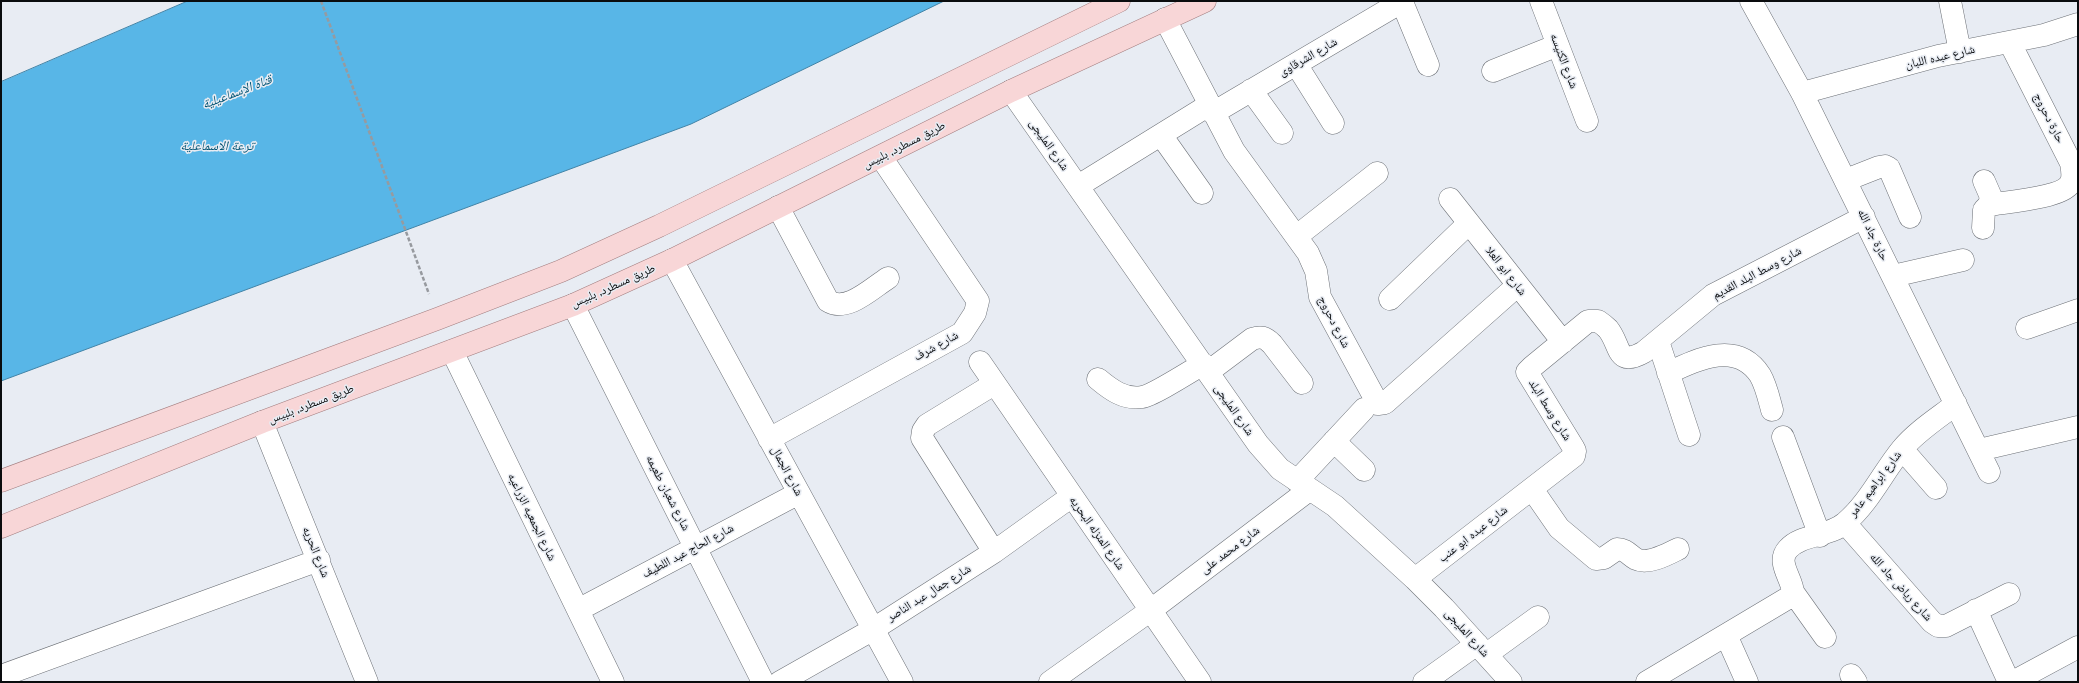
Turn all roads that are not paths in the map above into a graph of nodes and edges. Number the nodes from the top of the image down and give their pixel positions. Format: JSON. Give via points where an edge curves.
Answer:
{"nodes":[{"id":1,"x":1120,"y":1,"type":"edge"},
{"id":2,"x":1205,"y":1,"type":"edge"},
{"id":3,"x":1403,"y":1,"type":"edge"},
{"id":4,"x":1541,"y":1,"type":"edge"},
{"id":5,"x":1751,"y":1,"type":"edge"},
{"id":6,"x":1950,"y":1,"type":"edge"},
{"id":7,"x":1165,"y":19,"type":"junction"},
{"id":8,"x":2078,"y":24,"type":"edge"},
{"id":9,"x":2010,"y":43,"type":"junction"},
{"id":10,"x":1558,"y":45,"type":"junction"},
{"id":11,"x":1960,"y":52,"type":"junction"},
{"id":12,"x":1296,"y":64,"type":"junction"},
{"id":13,"x":1428,"y":65,"type":"dead end"},
{"id":14,"x":1493,"y":70,"type":"dead end"},
{"id":15,"x":1252,"y":90,"type":"junction"},
{"id":16,"x":1011,"y":91,"type":"junction"},
{"id":17,"x":1802,"y":92,"type":"junction"},
{"id":18,"x":1211,"y":109,"type":"junction"},
{"id":19,"x":1587,"y":121,"type":"dead end"},
{"id":20,"x":1333,"y":123,"type":"dead end"},
{"id":21,"x":1282,"y":133,"type":"dead end"},
{"id":22,"x":1161,"y":135,"type":"junction"},
{"id":23,"x":881,"y":156,"type":"junction"},
{"id":24,"x":1377,"y":173,"type":"dead end"},
{"id":25,"x":1846,"y":180,"type":"junction"},
{"id":26,"x":1984,"y":181,"type":"dead end"},
{"id":27,"x":1078,"y":186,"type":"junction"},
{"id":28,"x":1202,"y":193,"type":"dead end"},
{"id":29,"x":1450,"y":199,"type":"dead end"},
{"id":30,"x":1989,"y":206,"type":"junction"},
{"id":31,"x":778,"y":207,"type":"junction"},
{"id":32,"x":1864,"y":217,"type":"junction"},
{"id":33,"x":1910,"y":217,"type":"dead end"},
{"id":34,"x":1469,"y":223,"type":"junction"},
{"id":35,"x":1983,"y":228,"type":"dead end"},
{"id":36,"x":1297,"y":236,"type":"junction"},
{"id":37,"x":672,"y":260,"type":"junction"},
{"id":38,"x":1964,"y":260,"type":"dead end"},
{"id":39,"x":1893,"y":276,"type":"junction"},
{"id":40,"x":888,"y":278,"type":"dead end"},
{"id":41,"x":1518,"y":285,"type":"junction"},
{"id":42,"x":1390,"y":299,"type":"dead end"},
{"id":43,"x":573,"y":305,"type":"junction"},
{"id":44,"x":2078,"y":310,"type":"edge"},
{"id":45,"x":2027,"y":328,"type":"dead end"},
{"id":46,"x":1658,"y":341,"type":"junction"},
{"id":47,"x":1563,"y":342,"type":"junction"},
{"id":48,"x":452,"y":351,"type":"junction"},
{"id":49,"x":980,"y":362,"type":"dead end"},
{"id":50,"x":1205,"y":368,"type":"junction"},
{"id":51,"x":1668,"y":373,"type":"junction"},
{"id":52,"x":1098,"y":379,"type":"dead end"},
{"id":53,"x":1302,"y":382,"type":"dead end"},
{"id":54,"x":994,"y":384,"type":"junction"},
{"id":55,"x":1956,"y":404,"type":"junction"},
{"id":56,"x":1364,"y":409,"type":"dead end"},
{"id":57,"x":1772,"y":410,"type":"dead end"},
{"id":58,"x":262,"y":422,"type":"junction"},
{"id":59,"x":2078,"y":426,"type":"edge"},
{"id":60,"x":1689,"y":435,"type":"dead end"},
{"id":61,"x":1783,"y":437,"type":"dead end"},
{"id":62,"x":769,"y":439,"type":"junction"},
{"id":63,"x":1334,"y":441,"type":"junction"},
{"id":64,"x":1573,"y":447,"type":"joint"},
{"id":65,"x":1902,"y":449,"type":"junction"},
{"id":66,"x":1979,"y":450,"type":"junction"},
{"id":67,"x":1364,"y":470,"type":"dead end"},
{"id":68,"x":1989,"y":472,"type":"dead end"},
{"id":69,"x":1,"y":481,"type":"edge"},
{"id":70,"x":1303,"y":486,"type":"junction"},
{"id":71,"x":1936,"y":488,"type":"dead end"},
{"id":72,"x":1532,"y":489,"type":"junction"},
{"id":73,"x":799,"y":493,"type":"junction"},
{"id":74,"x":1072,"y":496,"type":"junction"},
{"id":75,"x":1845,"y":523,"type":"junction"},
{"id":76,"x":1,"y":526,"type":"edge"},
{"id":77,"x":1820,"y":536,"type":"junction"},
{"id":78,"x":696,"y":547,"type":"junction"},
{"id":79,"x":1678,"y":549,"type":"dead end"},
{"id":80,"x":994,"y":552,"type":"junction"},
{"id":81,"x":319,"y":560,"type":"junction"},
{"id":82,"x":1415,"y":579,"type":"junction"},
{"id":83,"x":1792,"y":592,"type":"junction"},
{"id":84,"x":2009,"y":594,"type":"dead end"},
{"id":85,"x":578,"y":610,"type":"junction"},
{"id":86,"x":1151,"y":610,"type":"junction"},
{"id":87,"x":1976,"y":610,"type":"junction"},
{"id":88,"x":1538,"y":617,"type":"dead end"},
{"id":89,"x":872,"y":630,"type":"junction"},
{"id":90,"x":1726,"y":634,"type":"junction"},
{"id":91,"x":1826,"y":637,"type":"dead end"},
{"id":92,"x":2078,"y":647,"type":"edge"},
{"id":93,"x":1482,"y":649,"type":"junction"},
{"id":94,"x":1,"y":676,"type":"edge"},
{"id":95,"x":1053,"y":681,"type":"edge"},
{"id":96,"x":367,"y":682,"type":"edge"},
{"id":97,"x":612,"y":682,"type":"edge"},
{"id":98,"x":763,"y":682,"type":"edge"},
{"id":99,"x":780,"y":682,"type":"edge"},
{"id":100,"x":902,"y":682,"type":"edge"},
{"id":101,"x":1200,"y":682,"type":"edge"},
{"id":102,"x":1424,"y":682,"type":"edge"},
{"id":103,"x":1511,"y":682,"type":"edge"},
{"id":104,"x":1647,"y":682,"type":"edge"},
{"id":105,"x":1747,"y":682,"type":"edge"},
{"id":106,"x":2010,"y":682,"type":"edge"},
{"id":107,"x":2013,"y":682,"type":"edge"}],
"edges":[{"from":1,"to":69,"type":"main road","via":[[666,223],[562,271],[437,320]]},
{"from":2,"to":7,"type":"main road","name":"طريق مسطرد, بلبيس"},
{"from":3,"to":12,"type":"street","name":"شارع الشرقاوى"},
{"from":3,"to":13,"type":"street"},
{"from":4,"to":10,"type":"street","name":"شارع الكنيسه"},
{"from":5,"to":17,"type":"street","name":"حارة جاد الله"},
{"from":6,"to":11,"type":"street"},
{"from":7,"to":16,"type":"main road","name":"طريق مسطرد, بلبيس"},
{"from":7,"to":18,"type":"street","name":"شارع دحروج"},
{"from":8,"to":9,"type":"street","name":"شارع عبده اللبان"},
{"from":9,"to":11,"type":"street","name":"شارع عبده اللبان"},
{"from":9,"to":30,"type":"street","name":"حارة دحروج","via":[[2071,163],[2072,174],[2070,184],[2059,193]]},
{"from":10,"to":14,"type":"street"},
{"from":10,"to":19,"type":"street","name":"شارع الكنيسه"},
{"from":11,"to":17,"type":"street","name":"شارع عبده اللبان"},
{"from":12,"to":15,"type":"street","name":"شارع الشرقاوى"},
{"from":12,"to":20,"type":"street"},
{"from":15,"to":18,"type":"street","name":"شارع الشرقاوى"},
{"from":15,"to":21,"type":"street"},
{"from":16,"to":23,"type":"main road","name":"طريق مسطرد, بلبيس"},
{"from":16,"to":27,"type":"street","name":"شارع المليجى"},
{"from":17,"to":25,"type":"street","name":"حارة جاد الله"},
{"from":18,"to":22,"type":"street","name":"شارع الشرقاوى"},
{"from":18,"to":36,"type":"street","name":"شارع دحروج","via":[[1248,173]]},
{"from":22,"to":27,"type":"street","name":"شارع الشرقاوى"},
{"from":22,"to":28,"type":"street"},
{"from":23,"to":31,"type":"main road","name":"طريق مسطرد, بلبيس"},
{"from":23,"to":62,"type":"street","name":"شارع شرف","via":[[978,301],[975,313],[962,333]]},
{"from":24,"to":36,"type":"street"},
{"from":25,"to":32,"type":"street","name":"حارة جاد الله"},
{"from":25,"to":33,"type":"street","via":[[1880,167],[1889,168]]},
{"from":26,"to":30,"type":"street","via":[[1991,197]]},
{"from":27,"to":50,"type":"street","name":"شارع المليجى"},
{"from":29,"to":34,"type":"street","name":"شارع ابو العلا"},
{"from":30,"to":35,"type":"street","via":[[1984,210]]},
{"from":31,"to":37,"type":"main road","name":"طريق مسطرد, بلبيس"},
{"from":31,"to":40,"type":"street","via":[[828,301],[835,305],[846,304]]},
{"from":32,"to":39,"type":"street","name":"حارة جاد الله"},
{"from":32,"to":46,"type":"street","name":"شارع وسط البلد القديم","via":[[1713,295]]},
{"from":34,"to":41,"type":"street","name":"شارع ابو العلا"},
{"from":34,"to":42,"type":"street"},
{"from":36,"to":41,"type":"street","name":"شارع دحروج","via":[[1316,271],[1320,297],[1378,404],[1385,403]]},
{"from":37,"to":43,"type":"main road","name":"طريق مسطرد, بلبيس"},
{"from":37,"to":62,"type":"street","name":"شارع الجمال"},
{"from":38,"to":39,"type":"street"},
{"from":39,"to":55,"type":"street","name":"حارة جاد الله"},
{"from":41,"to":47,"type":"street","name":"شارع ابو العلا"},
{"from":43,"to":48,"type":"main road","name":"طريق مسطرد, بلبيس"},
{"from":43,"to":78,"type":"street","name":"شارع شعبان طعيمه"},
{"from":44,"to":45,"type":"street"},
{"from":46,"to":47,"type":"street","name":"شارع وسط البلد القديم","via":[[1630,359],[1620,353],[1608,329],[1598,321],[1588,322]]},
{"from":46,"to":51,"type":"street"},
{"from":47,"to":64,"type":"street","name":"شارع وسط البلد","via":[[1527,372]]},
{"from":48,"to":58,"type":"main road","name":"طريق مسطرد, بلبيس"},
{"from":48,"to":85,"type":"street","name":"شارع الجمعيه الزراعيه"},
{"from":49,"to":54,"type":"street","name":"شارع المنزله البحريه"},
{"from":50,"to":52,"type":"street","via":[[1143,397],[1126,397],[1111,390]]},
{"from":50,"to":53,"type":"street","via":[[1259,337],[1272,344]]},
{"from":50,"to":70,"type":"street","name":"شارع المليجى","via":[[1258,444],[1280,469]]},
{"from":51,"to":57,"type":"street","via":[[1707,358],[1734,355],[1754,367],[1761,376]]},
{"from":51,"to":60,"type":"street"},
{"from":54,"to":74,"type":"street","name":"شارع المنزله البحريه"},
{"from":54,"to":80,"type":"street","via":[[927,425],[922,431],[922,438]]},
{"from":55,"to":65,"type":"street","name":"شارع ابراهيم عامر","via":[[1914,436]]},
{"from":55,"to":66,"type":"street","name":"حارة جاد الله"},
{"from":56,"to":63,"type":"street","name":"شارع محمد على"},
{"from":58,"to":76,"type":"main road","name":"طريق مسطرد, بلبيس"},
{"from":58,"to":81,"type":"street","name":"شارع الحريه"},
{"from":59,"to":66,"type":"street"},
{"from":61,"to":77,"type":"street"},
{"from":62,"to":73,"type":"street","name":"شارع الجمال"},
{"from":63,"to":67,"type":"street"},
{"from":63,"to":70,"type":"street","name":"شارع محمد على"},
{"from":64,"to":72,"type":"street","name":"شارع عبده ابو عنب","via":[[1575,451],[1572,459]]},
{"from":65,"to":71,"type":"street"},
{"from":65,"to":75,"type":"street","name":"شارع ابراهيم عامر"},
{"from":66,"to":68,"type":"street","name":"حارة جاد الله"},
{"from":70,"to":82,"type":"street","name":"شارع المليجى","via":[[1335,506]]},
{"from":70,"to":86,"type":"street","name":"شارع محمد على"},
{"from":72,"to":79,"type":"street","via":[[1559,528],[1596,559],[1604,558],[1617,549],[1626,551],[1637,560],[1646,560]]},
{"from":72,"to":82,"type":"street","name":"شارع عبده ابو عنب"},
{"from":73,"to":78,"type":"street","name":"شارع الحاج عبد اللطيف"},
{"from":73,"to":89,"type":"street","name":"شارع الجمال"},
{"from":74,"to":80,"type":"street","name":"شارع جمال عبد الناصر"},
{"from":74,"to":86,"type":"street","name":"شارع المنزله البحريه"},
{"from":75,"to":77,"type":"street","name":"شارع ابراهيم عامر"},
{"from":75,"to":87,"type":"street","name":"شارع رياض جاد الله","via":[[1938,626],[1946,626]]},
{"from":77,"to":83,"type":"street","name":"شارع ابراهيم عامر","via":[[1795,544],[1784,556]]},
{"from":78,"to":85,"type":"street","name":"شارع الحاج عبد اللطيف"},
{"from":78,"to":98,"type":"street","name":"شارع شعبان طعيمه"},
{"from":80,"to":89,"type":"street","name":"شارع جمال عبد الناصر"},
{"from":81,"to":94,"type":"street"},
{"from":81,"to":96,"type":"street","name":"شارع الحريه"},
{"from":82,"to":93,"type":"street","name":"شارع المليجى"},
{"from":83,"to":90,"type":"street","via":[[1788,598]]},
{"from":83,"to":91,"type":"street"},
{"from":84,"to":87,"type":"street","name":"شارع رياض جاد الله"},
{"from":85,"to":97,"type":"street","name":"شارع الجمعيه الزراعيه"},
{"from":86,"to":95,"type":"street","name":"شارع محمد على"},
{"from":86,"to":101,"type":"street","name":"شارع المنزله البحريه"},
{"from":87,"to":106,"type":"street"},
{"from":88,"to":93,"type":"street"},
{"from":89,"to":99,"type":"street","name":"شارع جمال عبد الناصر"},
{"from":89,"to":100,"type":"street","name":"شارع الجمال"},
{"from":90,"to":104,"type":"street"},
{"from":90,"to":105,"type":"street"},
{"from":92,"to":107,"type":"street"},
{"from":93,"to":102,"type":"street"},
{"from":93,"to":103,"type":"street","name":"شارع المليجى"}]}
